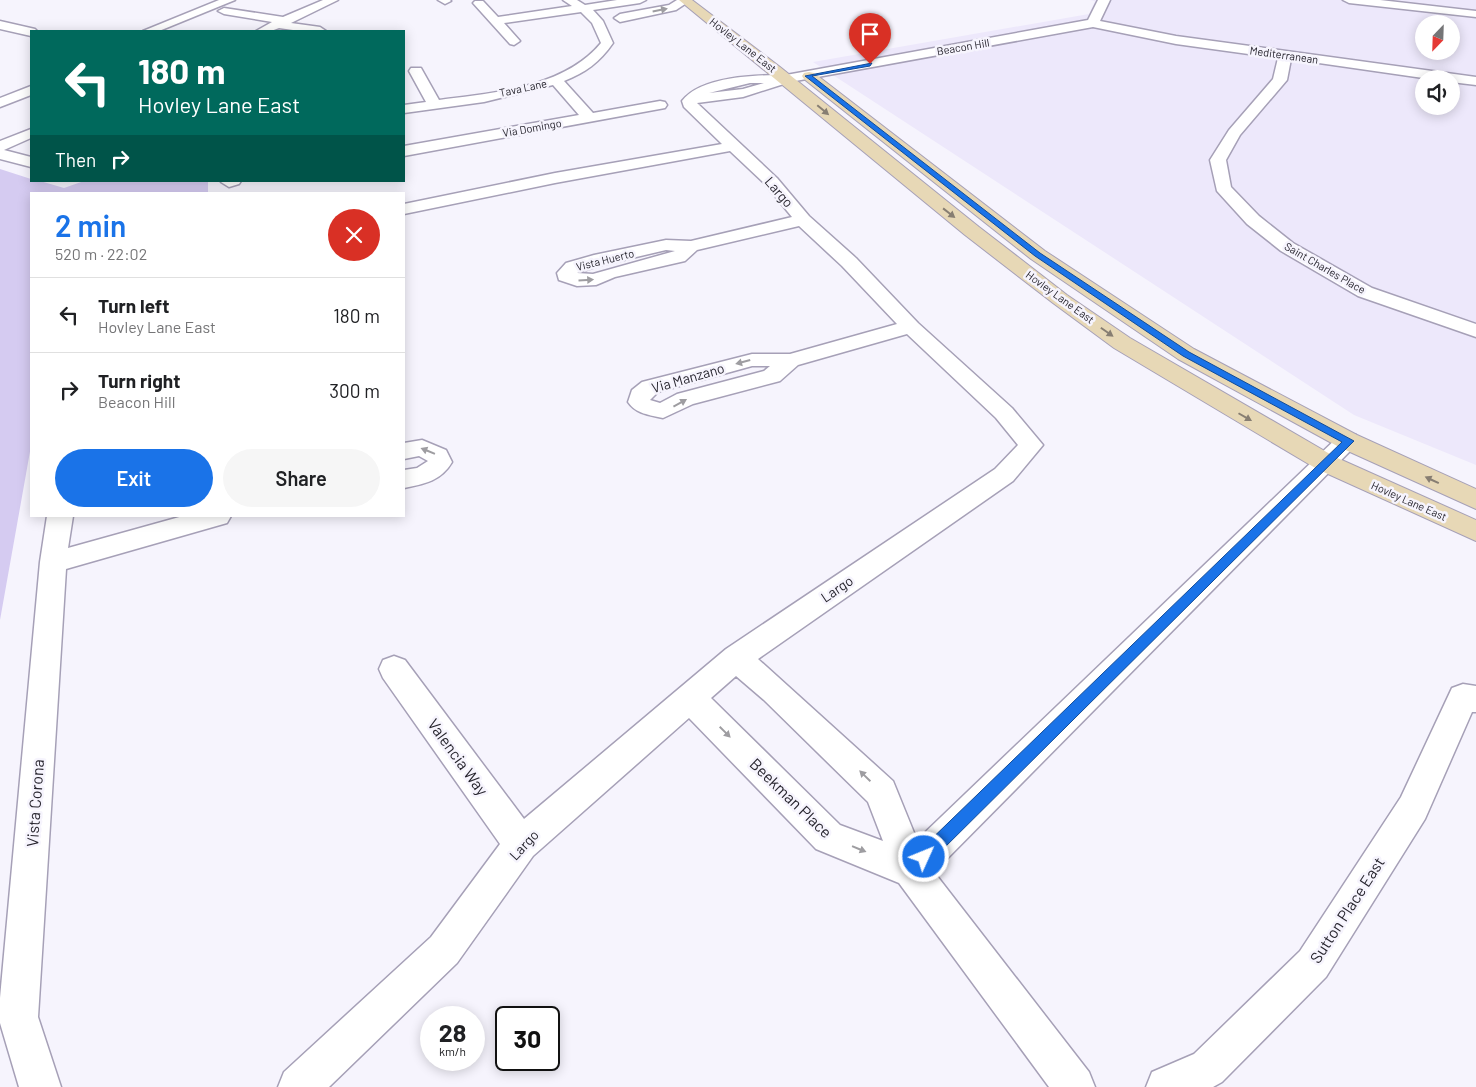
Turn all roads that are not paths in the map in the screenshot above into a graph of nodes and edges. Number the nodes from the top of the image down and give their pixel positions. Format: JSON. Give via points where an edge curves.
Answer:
{"nodes":[{"id":1,"x":230,"y":0,"type":"edge"},
{"id":2,"x":332,"y":0,"type":"edge"},
{"id":3,"x":569,"y":0,"type":"edge"},
{"id":4,"x":640,"y":0,"type":"edge"},
{"id":5,"x":685,"y":0,"type":"edge"},
{"id":6,"x":1104,"y":0,"type":"edge"},
{"id":7,"x":1349,"y":0,"type":"edge"},
{"id":8,"x":622,"y":2,"type":"junction"},
{"id":9,"x":479,"y":3,"type":"dead end"},
{"id":10,"x":583,"y":8,"type":"junction"},
{"id":11,"x":224,"y":11,"type":"dead end"},
{"id":12,"x":1476,"y":14,"type":"edge"},
{"id":13,"x":636,"y":15,"type":"junction"},
{"id":14,"x":496,"y":21,"type":"junction"},
{"id":15,"x":600,"y":22,"type":"junction"},
{"id":16,"x":281,"y":23,"type":"junction"},
{"id":17,"x":1093,"y":23,"type":"junction"},
{"id":18,"x":0,"y":25,"type":"edge"},
{"id":19,"x":151,"y":30,"type":"edge"},
{"id":20,"x":264,"y":30,"type":"edge"},
{"id":21,"x":315,"y":30,"type":"edge"},
{"id":22,"x":30,"y":32,"type":"edge"},
{"id":23,"x":514,"y":41,"type":"dead end"},
{"id":24,"x":1285,"y":56,"type":"junction"},
{"id":25,"x":416,"y":70,"type":"dead end"},
{"id":26,"x":796,"y":73,"type":"junction"},
{"id":27,"x":30,"y":76,"type":"edge"},
{"id":28,"x":556,"y":81,"type":"junction"},
{"id":29,"x":1476,"y":81,"type":"edge"},
{"id":30,"x":0,"y":89,"type":"edge"},
{"id":31,"x":30,"y":90,"type":"edge"},
{"id":32,"x":0,"y":103,"type":"edge"},
{"id":33,"x":434,"y":104,"type":"junction"},
{"id":34,"x":660,"y":105,"type":"dead end"},
{"id":35,"x":405,"y":109,"type":"edge"},
{"id":36,"x":589,"y":118,"type":"junction"},
{"id":37,"x":8,"y":126,"type":"dead end"},
{"id":38,"x":30,"y":132,"type":"edge"},
{"id":39,"x":30,"y":132,"type":"edge"},
{"id":40,"x":734,"y":146,"type":"junction"},
{"id":41,"x":0,"y":147,"type":"edge"},
{"id":42,"x":405,"y":151,"type":"edge"},
{"id":43,"x":0,"y":154,"type":"edge"},
{"id":44,"x":30,"y":162,"type":"edge"},
{"id":45,"x":405,"y":209,"type":"edge"},
{"id":46,"x":803,"y":220,"type":"junction"},
{"id":47,"x":691,"y":246,"type":"junction"},
{"id":48,"x":911,"y":327,"type":"junction"},
{"id":49,"x":1476,"y":331,"type":"edge"},
{"id":50,"x":791,"y":360,"type":"junction"},
{"id":51,"x":1348,"y":441,"type":"junction"},
{"id":52,"x":405,"y":451,"type":"edge"},
{"id":53,"x":1326,"y":463,"type":"junction"},
{"id":54,"x":405,"y":479,"type":"edge"},
{"id":55,"x":1476,"y":500,"type":"edge"},
{"id":56,"x":60,"y":517,"type":"edge"},
{"id":57,"x":214,"y":517,"type":"edge"},
{"id":58,"x":1476,"y":531,"type":"edge"},
{"id":59,"x":53,"y":562,"type":"junction"},
{"id":60,"x":736,"y":658,"type":"junction"},
{"id":61,"x":394,"y":669,"type":"dead end"},
{"id":62,"x":690,"y":698,"type":"junction"},
{"id":63,"x":1476,"y":700,"type":"edge"},
{"id":64,"x":521,"y":844,"type":"junction"},
{"id":65,"x":911,"y":870,"type":"junction"},
{"id":66,"x":40,"y":1087,"type":"edge"},
{"id":67,"x":299,"y":1087,"type":"edge"},
{"id":68,"x":1074,"y":1087,"type":"edge"},
{"id":69,"x":1167,"y":1087,"type":"edge"}],
"edges":[{"from":1,"to":19,"type":"street"},
{"from":2,"to":16,"type":"street"},
{"from":3,"to":10,"type":"street"},
{"from":4,"to":8,"type":"street"},
{"from":13,"to":5,"type":"street","one_way":true,"via":[[672,8]]},
{"from":5,"to":26,"type":"main road","name":"Hovley Lane East"},
{"from":6,"to":17,"type":"street"},
{"from":7,"to":12,"type":"street"},
{"from":8,"to":10,"type":"street"},
{"from":8,"to":13,"type":"street","via":[[621,9]]},
{"from":9,"to":14,"type":"street"},
{"from":10,"to":14,"type":"street"},
{"from":10,"to":15,"type":"street"},
{"from":11,"to":16,"type":"street"},
{"from":13,"to":15,"type":"street"},
{"from":14,"to":23,"type":"street"},
{"from":15,"to":28,"type":"street","name":"Tava Lane","via":[[607,43],[603,51],[590,64]]},
{"from":16,"to":20,"type":"street"},
{"from":16,"to":21,"type":"street"},
{"from":17,"to":24,"type":"street","name":"Mediterranean","via":[[1176,40]]},
{"from":17,"to":26,"type":"street","name":"Beacon Hill"},
{"from":18,"to":22,"type":"street"},
{"from":24,"to":29,"type":"street","name":"Mediterranean"},
{"from":24,"to":49,"type":"street","name":"Saint Charles Place","via":[[1280,80],[1234,133],[1218,160],[1223,188],[1253,220],[1287,247],[1365,292]]},
{"from":25,"to":33,"type":"street"},
{"from":26,"to":40,"type":"street","name":"Largo","via":[[764,89],[689,101],[691,107]]},
{"from":26,"to":51,"type":"main road","name":"Hovley Lane East","via":[[919,160],[1038,255],[1186,354]]},
{"from":26,"to":53,"type":"main road","name":"Hovley Lane East","one_way":true,"via":[[866,146],[1060,299],[1188,384]]},
{"from":27,"to":30,"type":"street"},
{"from":28,"to":33,"type":"street","name":"Tava Lane"},
{"from":28,"to":36,"type":"street"},
{"from":31,"to":32,"type":"street"},
{"from":33,"to":35,"type":"street","name":"Tava Lane"},
{"from":34,"to":36,"type":"street","name":"Via Domingo"},
{"from":36,"to":42,"type":"street","name":"Via Domingo"},
{"from":37,"to":38,"type":"street"},
{"from":39,"to":41,"type":"street"},
{"from":40,"to":45,"type":"street"},
{"from":40,"to":46,"type":"street","name":"Largo","via":[[771,181]]},
{"from":43,"to":44,"type":"street"},
{"from":46,"to":47,"type":"street","name":"Vista Huerto"},
{"from":46,"to":48,"type":"street","name":"Largo","via":[[849,262]]},
{"from":47,"to":47,"type":"street","name":"Vista Huerto","one_way":true,"via":[[666,245],[594,261],[573,267],[566,276],[577,280],[596,279],[679,257]]},
{"from":48,"to":50,"type":"street","name":"Via Manzano"},
{"from":48,"to":60,"type":"street","name":"Largo","via":[[1004,414],[1031,445],[1004,475]]},
{"from":50,"to":50,"type":"street","name":"Via Manzano","one_way":true,"via":[[752,360],[650,387],[640,395],[639,402],[663,411],[685,399],[772,376]]},
{"from":51,"to":53,"type":"street"},
{"from":55,"to":51,"type":"main road","name":"Hovley Lane East","one_way":true},
{"from":54,"to":52,"type":"street","one_way":true,"via":[[430,472],[438,468],[440,462],[438,456],[422,448]]},
{"from":53,"to":58,"type":"main road","name":"Hovley Lane East"},
{"from":53,"to":65,"type":"street"},
{"from":56,"to":59,"type":"street","name":"Vista Corona"},
{"from":57,"to":59,"type":"street"},
{"from":59,"to":66,"type":"street","name":"Vista Corona","via":[[18,1017]]},
{"from":60,"to":62,"type":"street","name":"Largo"},
{"from":65,"to":60,"type":"street","one_way":true,"via":[[881,792],[776,691]]},
{"from":61,"to":64,"type":"street","name":"Valencia Way"},
{"from":62,"to":64,"type":"street","name":"Largo"},
{"from":62,"to":65,"type":"street","name":"Beekman Place","one_way":true,"via":[[828,837]]},
{"from":63,"to":69,"type":"street","name":"Sutton Place East","via":[[1464,697],[1413,808],[1314,964],[1208,1068]]},
{"from":64,"to":67,"type":"street","name":"Largo","via":[[444,950]]},
{"from":65,"to":68,"type":"street"}]}
